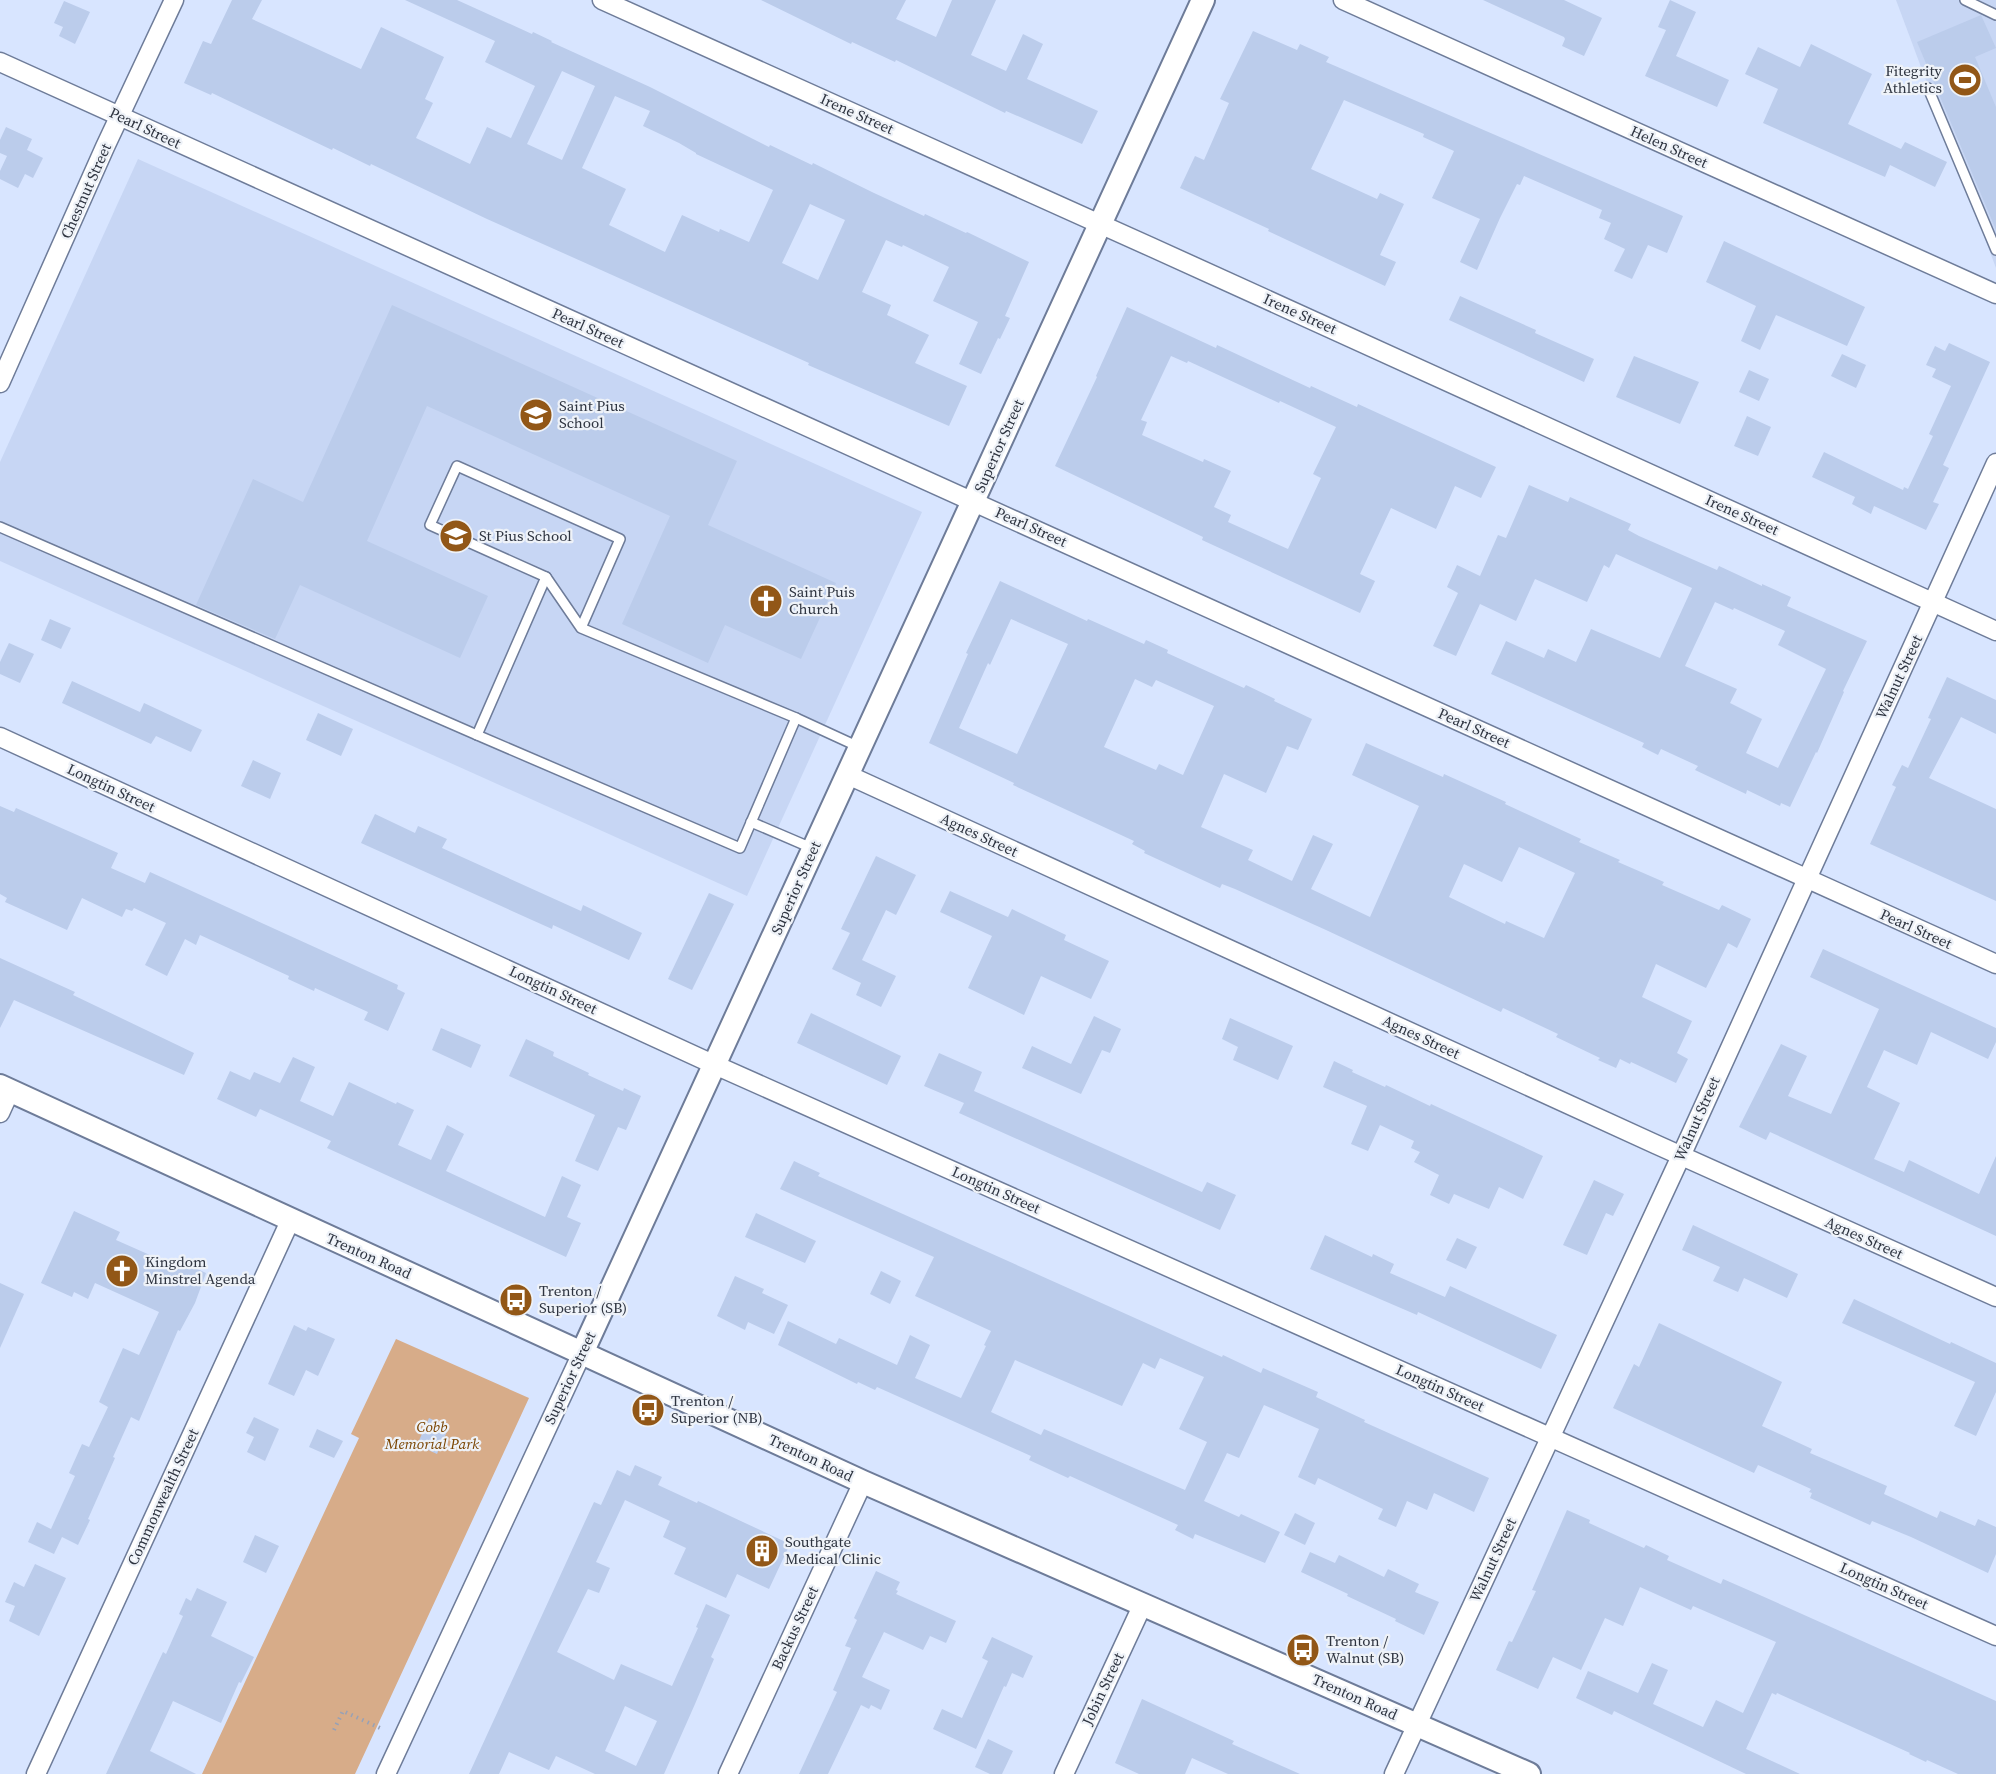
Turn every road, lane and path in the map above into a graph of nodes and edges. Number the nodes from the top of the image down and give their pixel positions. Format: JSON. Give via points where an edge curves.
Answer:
{"nodes":[{"id":1,"x":174,"y":0,"type":"edge"},
{"id":2,"x":602,"y":0,"type":"edge"},
{"id":3,"x":1203,"y":0,"type":"edge"},
{"id":4,"x":1343,"y":0,"type":"edge"},
{"id":5,"x":1965,"y":0,"type":"edge"},
{"id":6,"x":1996,"y":15,"type":"edge"},
{"id":7,"x":0,"y":62,"type":"edge"},
{"id":8,"x":1928,"y":88,"type":"dead end"},
{"id":9,"x":120,"y":117,"type":"junction"},
{"id":10,"x":1100,"y":224,"type":"junction"},
{"id":11,"x":1996,"y":250,"type":"edge"},
{"id":12,"x":1996,"y":294,"type":"edge"},
{"id":13,"x":0,"y":383,"type":"edge"},
{"id":14,"x":1996,"y":463,"type":"edge"},
{"id":15,"x":974,"y":501,"type":"junction"},
{"id":16,"x":0,"y":527,"type":"edge"},
{"id":17,"x":546,"y":577,"type":"junction"},
{"id":18,"x":1933,"y":603,"type":"junction"},
{"id":19,"x":580,"y":628,"type":"junction"},
{"id":20,"x":1996,"y":631,"type":"edge"},
{"id":21,"x":796,"y":718,"type":"junction"},
{"id":22,"x":477,"y":735,"type":"junction"},
{"id":23,"x":0,"y":737,"type":"edge"},
{"id":24,"x":860,"y":748,"type":"junction"},
{"id":25,"x":848,"y":775,"type":"junction"},
{"id":26,"x":751,"y":822,"type":"junction"},
{"id":27,"x":814,"y":849,"type":"junction"},
{"id":28,"x":1807,"y":879,"type":"junction"},
{"id":29,"x":1996,"y":964,"type":"edge"},
{"id":30,"x":715,"y":1065,"type":"junction"},
{"id":31,"x":5,"y":1089,"type":"edge"},
{"id":32,"x":0,"y":1113,"type":"edge"},
{"id":33,"x":1681,"y":1156,"type":"junction"},
{"id":34,"x":290,"y":1221,"type":"junction"},
{"id":35,"x":1996,"y":1297,"type":"edge"},
{"id":36,"x":582,"y":1353,"type":"junction"},
{"id":37,"x":1550,"y":1437,"type":"junction"},
{"id":38,"x":863,"y":1482,"type":"junction"},
{"id":39,"x":1143,"y":1604,"type":"junction"},
{"id":40,"x":1996,"y":1636,"type":"edge"},
{"id":41,"x":1417,"y":1725,"type":"junction"},
{"id":42,"x":380,"y":1728,"type":"dead end"},
{"id":43,"x":334,"y":1730,"type":"dead end"},
{"id":44,"x":36,"y":1774,"type":"edge"},
{"id":45,"x":386,"y":1774,"type":"edge"},
{"id":46,"x":728,"y":1774,"type":"edge"},
{"id":47,"x":1064,"y":1774,"type":"edge"},
{"id":48,"x":1394,"y":1774,"type":"edge"},
{"id":49,"x":1529,"y":1774,"type":"edge"}],
"edges":[{"from":1,"to":9,"type":"street","name":"Chestnut Street"},
{"from":2,"to":10,"type":"street","name":"Irene Street"},
{"from":3,"to":10,"type":"street","name":"Superior Street"},
{"from":4,"to":12,"type":"street","name":"Helen Street"},
{"from":5,"to":6,"type":"lane"},
{"from":7,"to":9,"type":"street","name":"Pearl Street"},
{"from":8,"to":11,"type":"lane"},
{"from":9,"to":13,"type":"street","name":"Chestnut Street"},
{"from":9,"to":15,"type":"street","name":"Pearl Street"},
{"from":10,"to":15,"type":"street","name":"Superior Street"},
{"from":10,"to":18,"type":"street","name":"Irene Street"},
{"from":14,"to":18,"type":"street","name":"Walnut Street"},
{"from":15,"to":24,"type":"street","name":"Superior Street"},
{"from":15,"to":28,"type":"street","name":"Pearl Street"},
{"from":16,"to":22,"type":"lane"},
{"from":17,"to":19,"type":"lane"},
{"from":17,"to":19,"type":"lane","via":[[430,525],[457,466],[620,538]]},
{"from":17,"to":22,"type":"lane"},
{"from":18,"to":20,"type":"street","name":"Irene Street"},
{"from":18,"to":28,"type":"street","name":"Walnut Street"},
{"from":19,"to":21,"type":"lane"},
{"from":21,"to":24,"type":"lane"},
{"from":21,"to":26,"type":"lane"},
{"from":22,"to":26,"type":"lane","via":[[740,848]]},
{"from":23,"to":30,"type":"street","name":"Longtin Street"},
{"from":24,"to":25,"type":"street","name":"Superior Street"},
{"from":25,"to":27,"type":"street","name":"Superior Street"},
{"from":25,"to":33,"type":"street","name":"Agnes Street"},
{"from":26,"to":27,"type":"lane"},
{"from":27,"to":30,"type":"street","name":"Superior Street"},
{"from":28,"to":29,"type":"street","name":"Pearl Street"},
{"from":28,"to":33,"type":"street","name":"Walnut Street"},
{"from":30,"to":36,"type":"street","name":"Superior Street"},
{"from":30,"to":37,"type":"street","name":"Longtin Street"},
{"from":31,"to":32,"type":"street"},
{"from":31,"to":34,"type":"street","name":"Trenton Road"},
{"from":33,"to":35,"type":"street","name":"Agnes Street"},
{"from":33,"to":37,"type":"street","name":"Walnut Street"},
{"from":34,"to":36,"type":"street","name":"Trenton Road"},
{"from":34,"to":44,"type":"street","name":"Commonwealth Street"},
{"from":36,"to":38,"type":"street","name":"Trenton Road"},
{"from":36,"to":45,"type":"street","name":"Superior Street"},
{"from":37,"to":40,"type":"street","name":"Longtin Street"},
{"from":37,"to":41,"type":"street","name":"Walnut Street"},
{"from":38,"to":39,"type":"street","name":"Trenton Road"},
{"from":38,"to":46,"type":"street","name":"Backus Street"},
{"from":39,"to":41,"type":"street","name":"Trenton Road"},
{"from":39,"to":47,"type":"street","name":"Jobin Street"},
{"from":41,"to":48,"type":"street","name":"Walnut Street"},
{"from":41,"to":49,"type":"street","name":"Trenton Road"},
{"from":42,"to":43,"type":"path","via":[[343,1711]]}]}
